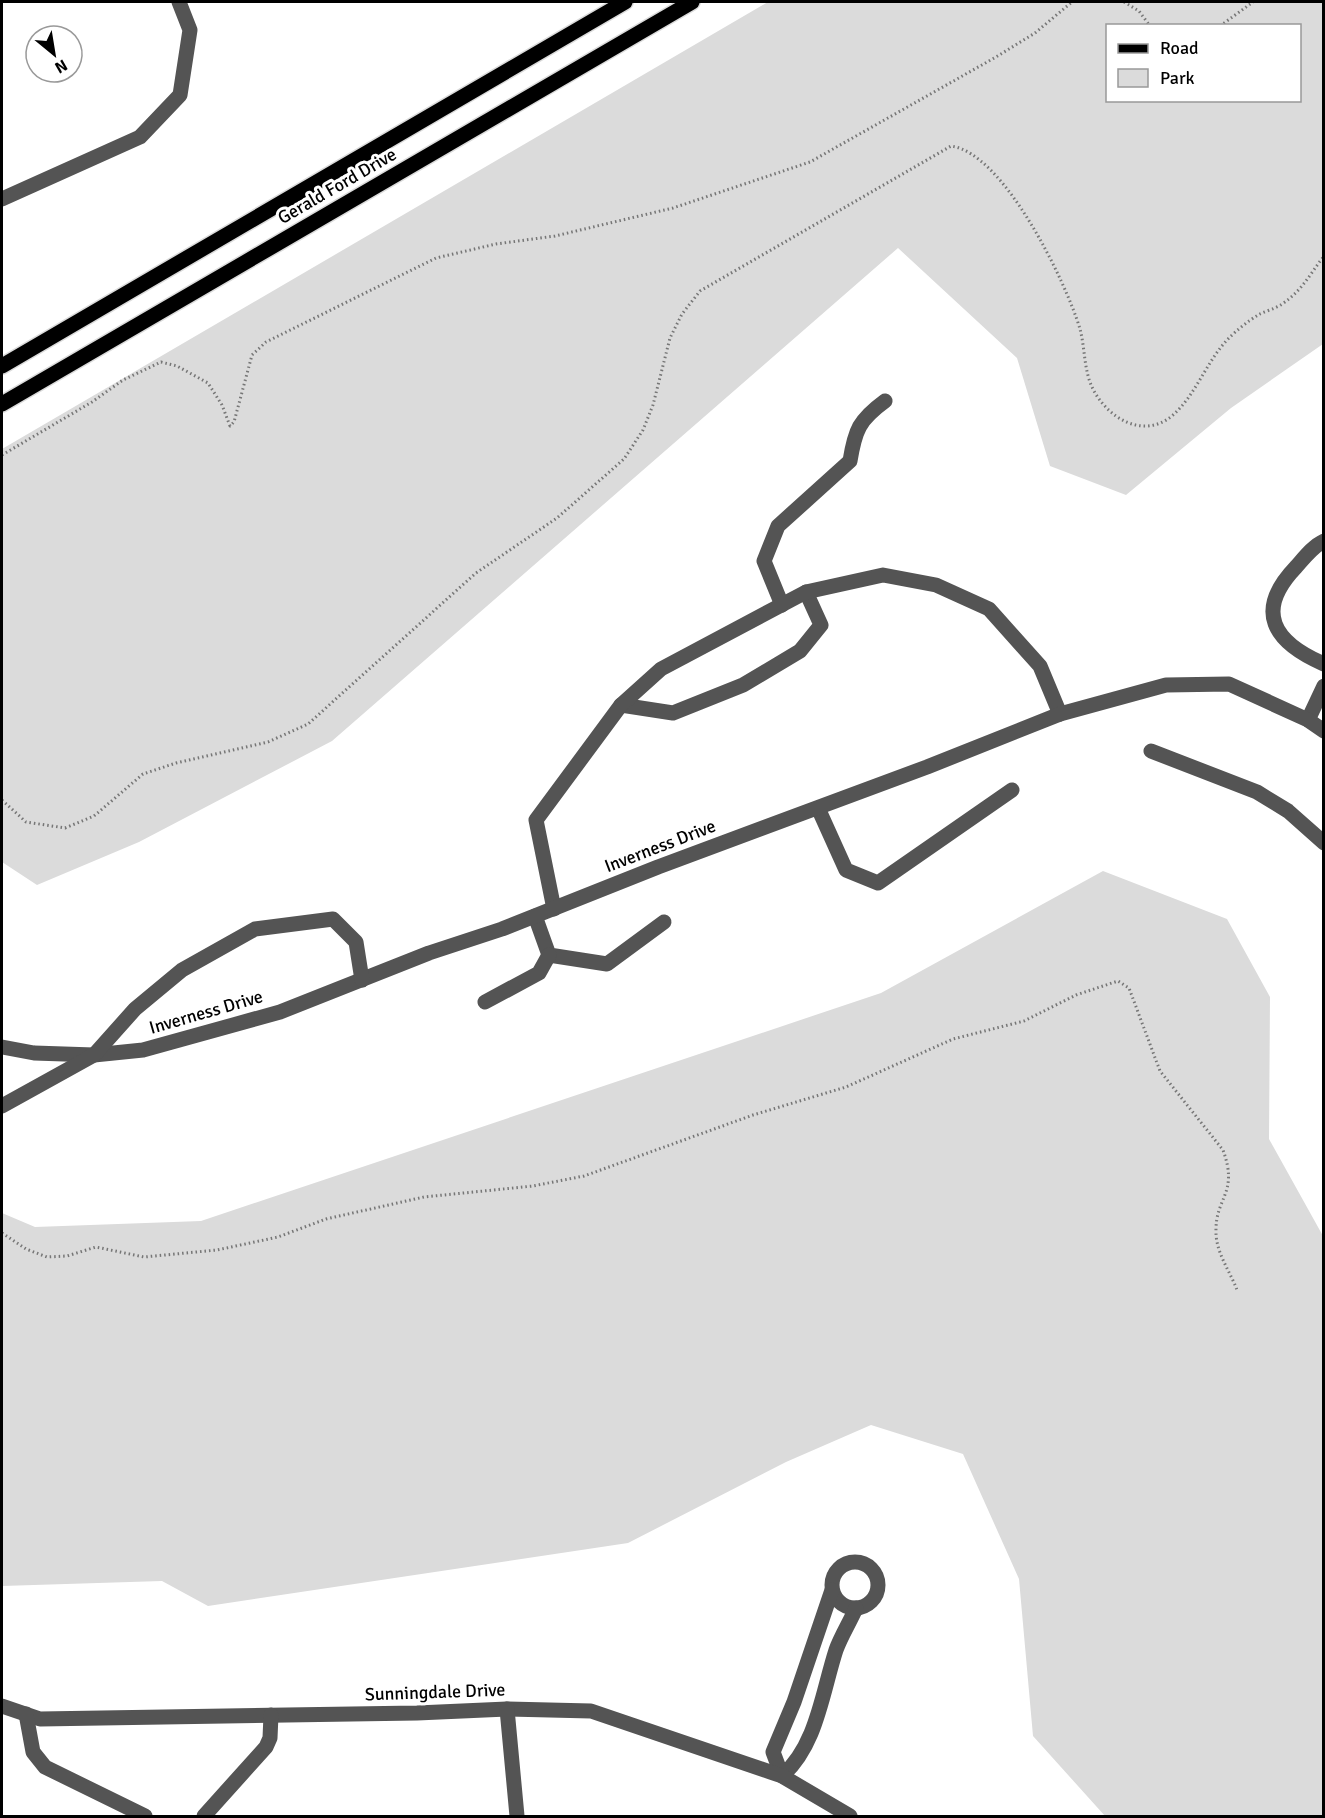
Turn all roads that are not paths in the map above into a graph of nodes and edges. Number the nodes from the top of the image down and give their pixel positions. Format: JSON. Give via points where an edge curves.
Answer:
{"nodes":[{"id":1,"x":180,"y":2,"type":"edge"},
{"id":2,"x":625,"y":2,"type":"edge"},
{"id":3,"x":692,"y":2,"type":"edge"},
{"id":4,"x":2,"y":199,"type":"edge"},
{"id":5,"x":2,"y":366,"type":"edge"},
{"id":6,"x":885,"y":401,"type":"dead end"},
{"id":7,"x":2,"y":405,"type":"edge"},
{"id":8,"x":1323,"y":541,"type":"edge"},
{"id":9,"x":806,"y":592,"type":"junction"},
{"id":10,"x":782,"y":605,"type":"junction"},
{"id":11,"x":1323,"y":664,"type":"edge"},
{"id":12,"x":1323,"y":686,"type":"edge"},
{"id":13,"x":621,"y":705,"type":"junction"},
{"id":14,"x":1060,"y":714,"type":"junction"},
{"id":15,"x":1308,"y":720,"type":"junction"},
{"id":16,"x":1323,"y":731,"type":"edge"},
{"id":17,"x":1151,"y":751,"type":"dead end"},
{"id":18,"x":1012,"y":790,"type":"dead end"},
{"id":19,"x":818,"y":808,"type":"junction"},
{"id":20,"x":1323,"y":843,"type":"edge"},
{"id":21,"x":554,"y":909,"type":"junction"},
{"id":22,"x":535,"y":916,"type":"junction"},
{"id":23,"x":664,"y":922,"type":"dead end"},
{"id":24,"x":549,"y":955,"type":"junction"},
{"id":25,"x":362,"y":980,"type":"junction"},
{"id":26,"x":485,"y":1002,"type":"dead end"},
{"id":27,"x":2,"y":1047,"type":"edge"},
{"id":28,"x":94,"y":1055,"type":"junction"},
{"id":29,"x":2,"y":1106,"type":"edge"},
{"id":30,"x":832,"y":1590,"type":"junction"},
{"id":31,"x":856,"y":1608,"type":"junction"},
{"id":32,"x":813,"y":1641,"type":"junction"},
{"id":33,"x":837,"y":1648,"type":"junction"},
{"id":34,"x":794,"y":1702,"type":"junction"},
{"id":35,"x":2,"y":1706,"type":"edge"},
{"id":36,"x":507,"y":1709,"type":"junction"},
{"id":37,"x":819,"y":1712,"type":"junction"},
{"id":38,"x":26,"y":1714,"type":"junction"},
{"id":39,"x":271,"y":1715,"type":"junction"},
{"id":40,"x":782,"y":1776,"type":"junction"},
{"id":41,"x":146,"y":1816,"type":"edge"},
{"id":42,"x":204,"y":1816,"type":"edge"},
{"id":43,"x":517,"y":1816,"type":"edge"},
{"id":44,"x":850,"y":1816,"type":"edge"}],
"edges":[{"from":1,"to":4,"type":"street","via":[[190,30],[180,94],[140,138]]},
{"from":2,"to":5,"type":"main road","name":"Gerald Ford Drive"},
{"from":3,"to":7,"type":"main road","name":"Gerald Ford Drive"},
{"from":6,"to":10,"type":"street","via":[[867,414],[854,434],[850,461],[778,526],[764,561]]},
{"from":8,"to":11,"type":"street","via":[[1291,572],[1272,601],[1275,626],[1288,644]]},
{"from":9,"to":10,"type":"street"},
{"from":9,"to":13,"type":"street","via":[[821,625],[800,651],[743,685],[673,713]]},
{"from":9,"to":14,"type":"street","via":[[883,575],[936,585],[988,609],[1040,666]]},
{"from":10,"to":13,"type":"street","via":[[661,669]]},
{"from":12,"to":15,"type":"street"},
{"from":13,"to":21,"type":"street","via":[[536,820]]},
{"from":14,"to":15,"type":"street","name":"Inverness Drive","via":[[1166,685],[1229,684]]},
{"from":14,"to":19,"type":"street","name":"Inverness Drive"},
{"from":15,"to":16,"type":"street","name":"Inverness Drive"},
{"from":17,"to":20,"type":"street","via":[[1257,792],[1288,811]]},
{"from":18,"to":19,"type":"street","via":[[878,884],[846,870]]},
{"from":19,"to":21,"type":"street","name":"Inverness Drive"},
{"from":21,"to":22,"type":"street","name":"Inverness Drive"},
{"from":22,"to":24,"type":"street"},
{"from":22,"to":25,"type":"street","name":"Inverness Drive"},
{"from":23,"to":24,"type":"street","via":[[607,964]]},
{"from":24,"to":26,"type":"street","via":[[539,973]]},
{"from":25,"to":28,"type":"street","name":"Inverness Drive","via":[[280,1012],[143,1050]]},
{"from":25,"to":28,"type":"street","via":[[356,942],[333,919],[255,928],[182,970],[135,1009]]},
{"from":27,"to":28,"type":"street","name":"Inverness Drive","via":[[34,1053]]},
{"from":28,"to":29,"type":"street"},
{"from":30,"to":31,"type":"street","via":[[837,1600]]},
{"from":30,"to":31,"type":"street","via":[[836,1570],[844,1564],[854,1561],[873,1569],[878,1578],[874,1598]]},
{"from":30,"to":32,"type":"street"},
{"from":31,"to":33,"type":"street"},
{"from":32,"to":33,"type":"street"},
{"from":32,"to":34,"type":"street"},
{"from":33,"to":37,"type":"street"},
{"from":34,"to":37,"type":"street"},
{"from":34,"to":40,"type":"street","via":[[773,1752]]},
{"from":35,"to":38,"type":"street","name":"Sunningdale Drive"},
{"from":36,"to":39,"type":"street","name":"Sunningdale Drive"},
{"from":36,"to":40,"type":"street","name":"Sunningdale Drive","via":[[591,1711]]},
{"from":36,"to":43,"type":"street"},
{"from":37,"to":40,"type":"street","via":[[798,1762]]},
{"from":38,"to":39,"type":"street","name":"Sunningdale Drive","via":[[40,1719]]},
{"from":38,"to":41,"type":"street","via":[[33,1752],[45,1767]]},
{"from":39,"to":42,"type":"street","via":[[266,1747]]},
{"from":40,"to":44,"type":"street","name":"Sunningdale Drive"}]}
